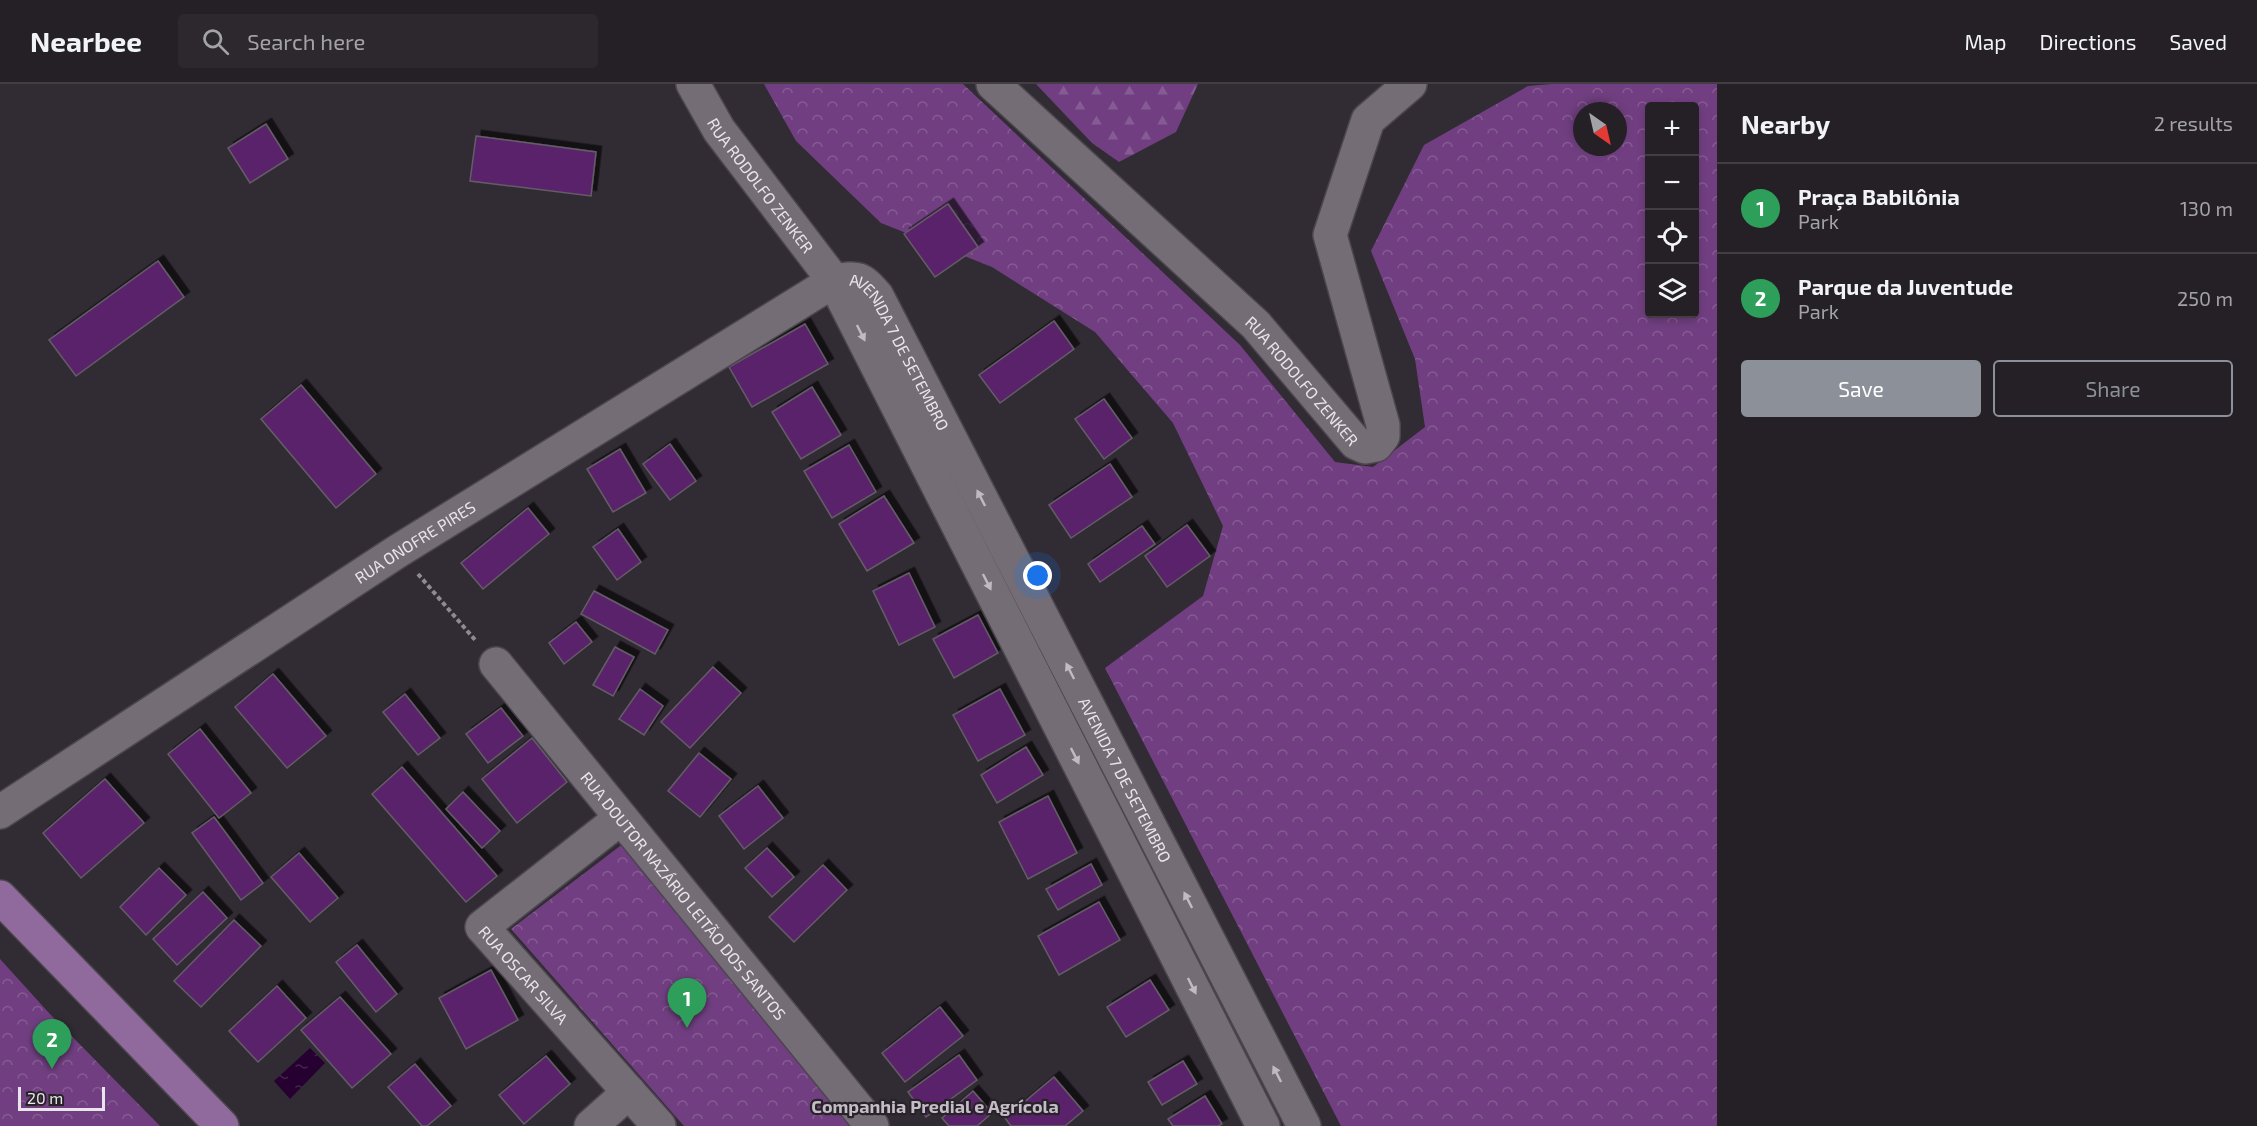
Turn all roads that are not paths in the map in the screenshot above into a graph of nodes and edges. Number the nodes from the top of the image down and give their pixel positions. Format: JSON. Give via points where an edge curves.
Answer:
{"nodes":[{"id":1,"x":693,"y":84,"type":"edge"},
{"id":2,"x":993,"y":84,"type":"edge"},
{"id":3,"x":1410,"y":84,"type":"edge"},
{"id":4,"x":834,"y":281,"type":"junction"},
{"id":5,"x":997,"y":529,"type":"junction"},
{"id":6,"x":969,"y":545,"type":"junction"},
{"id":7,"x":496,"y":664,"type":"road end"},
{"id":8,"x":0,"y":812,"type":"edge"},
{"id":9,"x":621,"y":818,"type":"junction"},
{"id":10,"x":1147,"y":820,"type":"junction"},
{"id":11,"x":1116,"y":837,"type":"junction"},
{"id":12,"x":0,"y":897,"type":"edge"},
{"id":13,"x":629,"y":1092,"type":"junction"},
{"id":14,"x":655,"y":1124,"type":"edge"},
{"id":15,"x":222,"y":1126,"type":"edge"},
{"id":16,"x":591,"y":1126,"type":"edge"},
{"id":17,"x":872,"y":1126,"type":"edge"},
{"id":18,"x":1263,"y":1126,"type":"edge"},
{"id":19,"x":1304,"y":1126,"type":"edge"}],
"edges":[{"from":1,"to":4,"type":"street","name":"RUA RODOLFO ZENKER","via":[[719,130]]},
{"from":2,"to":3,"type":"street","name":"RUA RODOLFO ZENKER","via":[[1256,325],[1356,443],[1365,447],[1376,445],[1383,436],[1383,425],[1330,235],[1368,120]]},
{"from":5,"to":4,"type":"street","name":"AVENIDA 7 DE SETEMBRO","one_way":true,"via":[[877,296],[863,281]]},
{"from":4,"to":6,"type":"street","name":"AVENIDA 7 DE SETEMBRO","one_way":true},
{"from":4,"to":8,"type":"street","name":"RUA ONOFRE PIRES","via":[[398,551]]},
{"from":5,"to":6,"type":"street"},
{"from":10,"to":5,"type":"street","name":"AVENIDA 7 DE SETEMBRO","one_way":true},
{"from":6,"to":11,"type":"street","name":"AVENIDA 7 DE SETEMBRO","one_way":true},
{"from":7,"to":9,"type":"street","name":"RUA DOUTOR NAZÁRIO LEITÃO DOS SANTOS"},
{"from":9,"to":13,"type":"street","name":"RUA OSCAR SILVA","via":[[482,927]]},
{"from":9,"to":17,"type":"street","name":"RUA DOUTOR NAZÁRIO LEITÃO DOS SANTOS"},
{"from":10,"to":11,"type":"street"},
{"from":19,"to":10,"type":"street","name":"AVENIDA 7 DE SETEMBRO","one_way":true},
{"from":11,"to":18,"type":"street","name":"AVENIDA 7 DE SETEMBRO","one_way":true},
{"from":12,"to":15,"type":"main road"},
{"from":13,"to":14,"type":"street","name":"RUA OSCAR SILVA"},
{"from":13,"to":16,"type":"street"}]}
